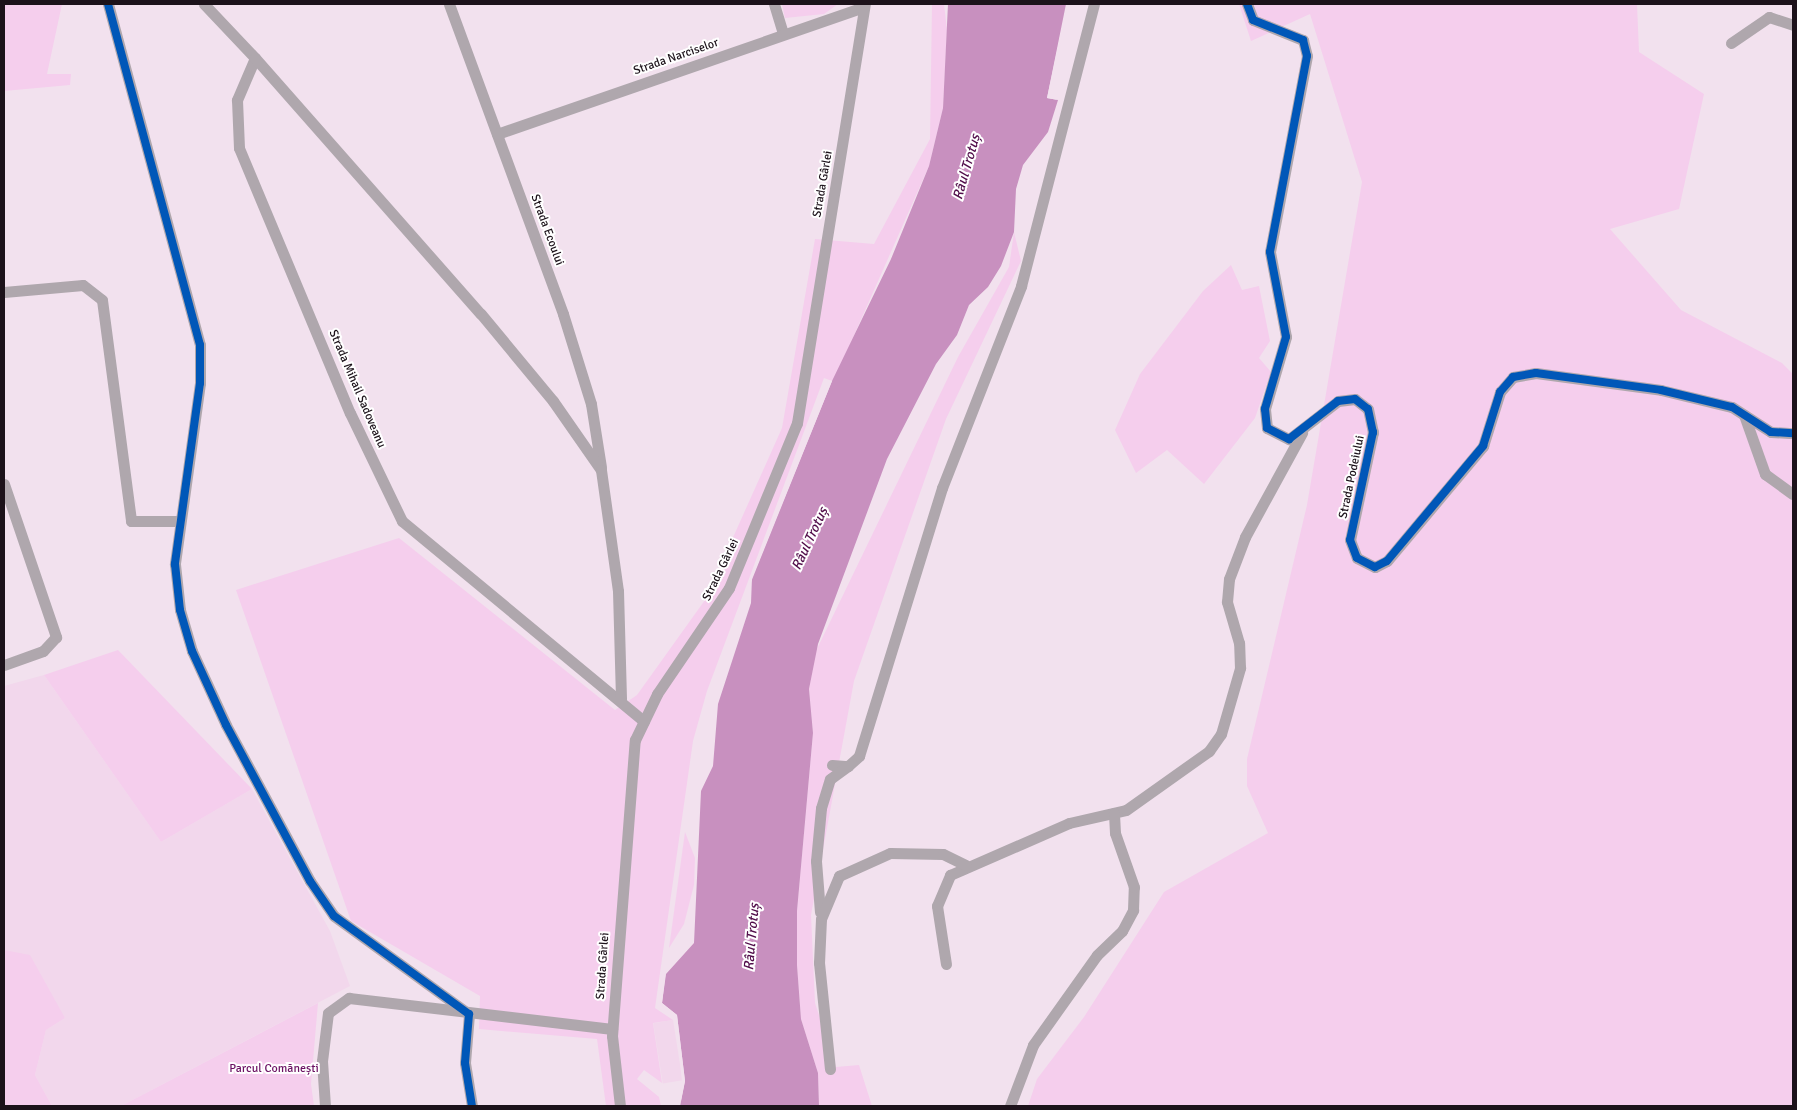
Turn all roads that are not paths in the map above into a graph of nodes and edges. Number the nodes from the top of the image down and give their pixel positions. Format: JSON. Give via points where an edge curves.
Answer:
{"nodes":[{"id":1,"x":108,"y":4,"type":"edge"},
{"id":2,"x":204,"y":4,"type":"edge"},
{"id":3,"x":449,"y":4,"type":"edge"},
{"id":4,"x":774,"y":4,"type":"edge"},
{"id":5,"x":1094,"y":4,"type":"edge"},
{"id":6,"x":1247,"y":4,"type":"edge"},
{"id":7,"x":864,"y":6,"type":"edge"},
{"id":8,"x":1793,"y":26,"type":"edge"},
{"id":9,"x":783,"y":34,"type":"junction"},
{"id":10,"x":1731,"y":43,"type":"dead end"},
{"id":11,"x":254,"y":58,"type":"junction"},
{"id":12,"x":497,"y":134,"type":"junction"},
{"id":13,"x":4,"y":292,"type":"edge"},
{"id":14,"x":1744,"y":415,"type":"junction"},
{"id":15,"x":1302,"y":433,"type":"junction"},
{"id":16,"x":1793,"y":433,"type":"edge"},
{"id":17,"x":601,"y":470,"type":"junction"},
{"id":18,"x":4,"y":484,"type":"edge"},
{"id":19,"x":1793,"y":494,"type":"edge"},
{"id":20,"x":180,"y":521,"type":"junction"},
{"id":21,"x":4,"y":665,"type":"edge"},
{"id":22,"x":621,"y":699,"type":"junction"},
{"id":23,"x":644,"y":721,"type":"junction"},
{"id":24,"x":832,"y":765,"type":"dead end"},
{"id":25,"x":848,"y":766,"type":"junction"},
{"id":26,"x":1114,"y":814,"type":"junction"},
{"id":27,"x":966,"y":865,"type":"junction"},
{"id":28,"x":821,"y":919,"type":"junction"},
{"id":29,"x":946,"y":964,"type":"dead end"},
{"id":30,"x":469,"y":1014,"type":"junction"},
{"id":31,"x":612,"y":1029,"type":"junction"},
{"id":32,"x":830,"y":1069,"type":"dead end"},
{"id":33,"x":325,"y":1106,"type":"edge"},
{"id":34,"x":472,"y":1106,"type":"edge"},
{"id":35,"x":620,"y":1106,"type":"edge"},
{"id":36,"x":1010,"y":1106,"type":"edge"}],
"edges":[{"from":1,"to":20,"type":"street","via":[[200,344],[200,383]]},
{"from":2,"to":11,"type":"street"},
{"from":3,"to":12,"type":"street","name":"Strada Ecoului"},
{"from":4,"to":9,"type":"street"},
{"from":5,"to":25,"type":"street","via":[[1022,286],[942,488],[866,738],[858,756]]},
{"from":6,"to":15,"type":"street","via":[[1253,20],[1302,40],[1307,56],[1270,252],[1286,337],[1265,409],[1267,428],[1277,437],[1289,439]]},
{"from":7,"to":9,"type":"street","name":"Strada Narciselor"},
{"from":7,"to":23,"type":"street","name":"Strada Gârlei","via":[[797,422],[729,588]]},
{"from":8,"to":10,"type":"street","via":[[1769,18]]},
{"from":9,"to":12,"type":"street","name":"Strada Narciselor"},
{"from":11,"to":17,"type":"street","via":[[482,314],[553,401]]},
{"from":11,"to":22,"type":"street","name":"Strada Mihail Sadoveanu","via":[[237,100],[239,148],[350,413],[402,521]]},
{"from":12,"to":17,"type":"street","name":"Strada Ecoului","via":[[566,323],[591,404]]},
{"from":13,"to":20,"type":"street","via":[[83,285],[102,300],[131,521]]},
{"from":14,"to":15,"type":"street","name":"Strada Podeiului","via":[[1732,407],[1661,390],[1536,373],[1513,377],[1500,392],[1483,446],[1387,562],[1375,567],[1358,558],[1350,540],[1373,432],[1368,409],[1355,398],[1338,401]]},
{"from":14,"to":16,"type":"street","name":"Strada Podeiului","via":[[1771,432]]},
{"from":14,"to":19,"type":"street","via":[[1766,474]]},
{"from":15,"to":26,"type":"street","via":[[1230,572],[1227,602],[1239,643],[1240,668],[1221,734],[1209,751],[1152,795]]},
{"from":17,"to":22,"type":"street","via":[[618,591]]},
{"from":18,"to":21,"type":"street","via":[[56,637],[43,651]]},
{"from":20,"to":30,"type":"street","via":[[175,564],[180,610],[192,651],[310,881],[346,927]]},
{"from":22,"to":23,"type":"street","name":"Strada Mihail Sadoveanu"},
{"from":23,"to":31,"type":"street","name":"Strada Gârlei","via":[[635,740],[631,773]]},
{"from":24,"to":25,"type":"street"},
{"from":25,"to":28,"type":"street","via":[[830,779],[821,808],[816,861]]},
{"from":26,"to":27,"type":"street","via":[[1069,823]]},
{"from":26,"to":36,"type":"street","via":[[1115,833],[1134,887],[1133,910],[1122,931],[1097,955],[1033,1045]]},
{"from":27,"to":28,"type":"street","via":[[943,854],[923,852],[890,853],[865,861],[839,876]]},
{"from":27,"to":29,"type":"street","via":[[950,875],[937,906]]},
{"from":28,"to":32,"type":"street","via":[[820,980]]},
{"from":30,"to":31,"type":"street"},
{"from":30,"to":33,"type":"street","via":[[372,999],[338,1002],[328,1013],[324,1035]]},
{"from":30,"to":34,"type":"street","via":[[465,1063]]},
{"from":31,"to":35,"type":"street","name":"Strada Gârlei"}]}
